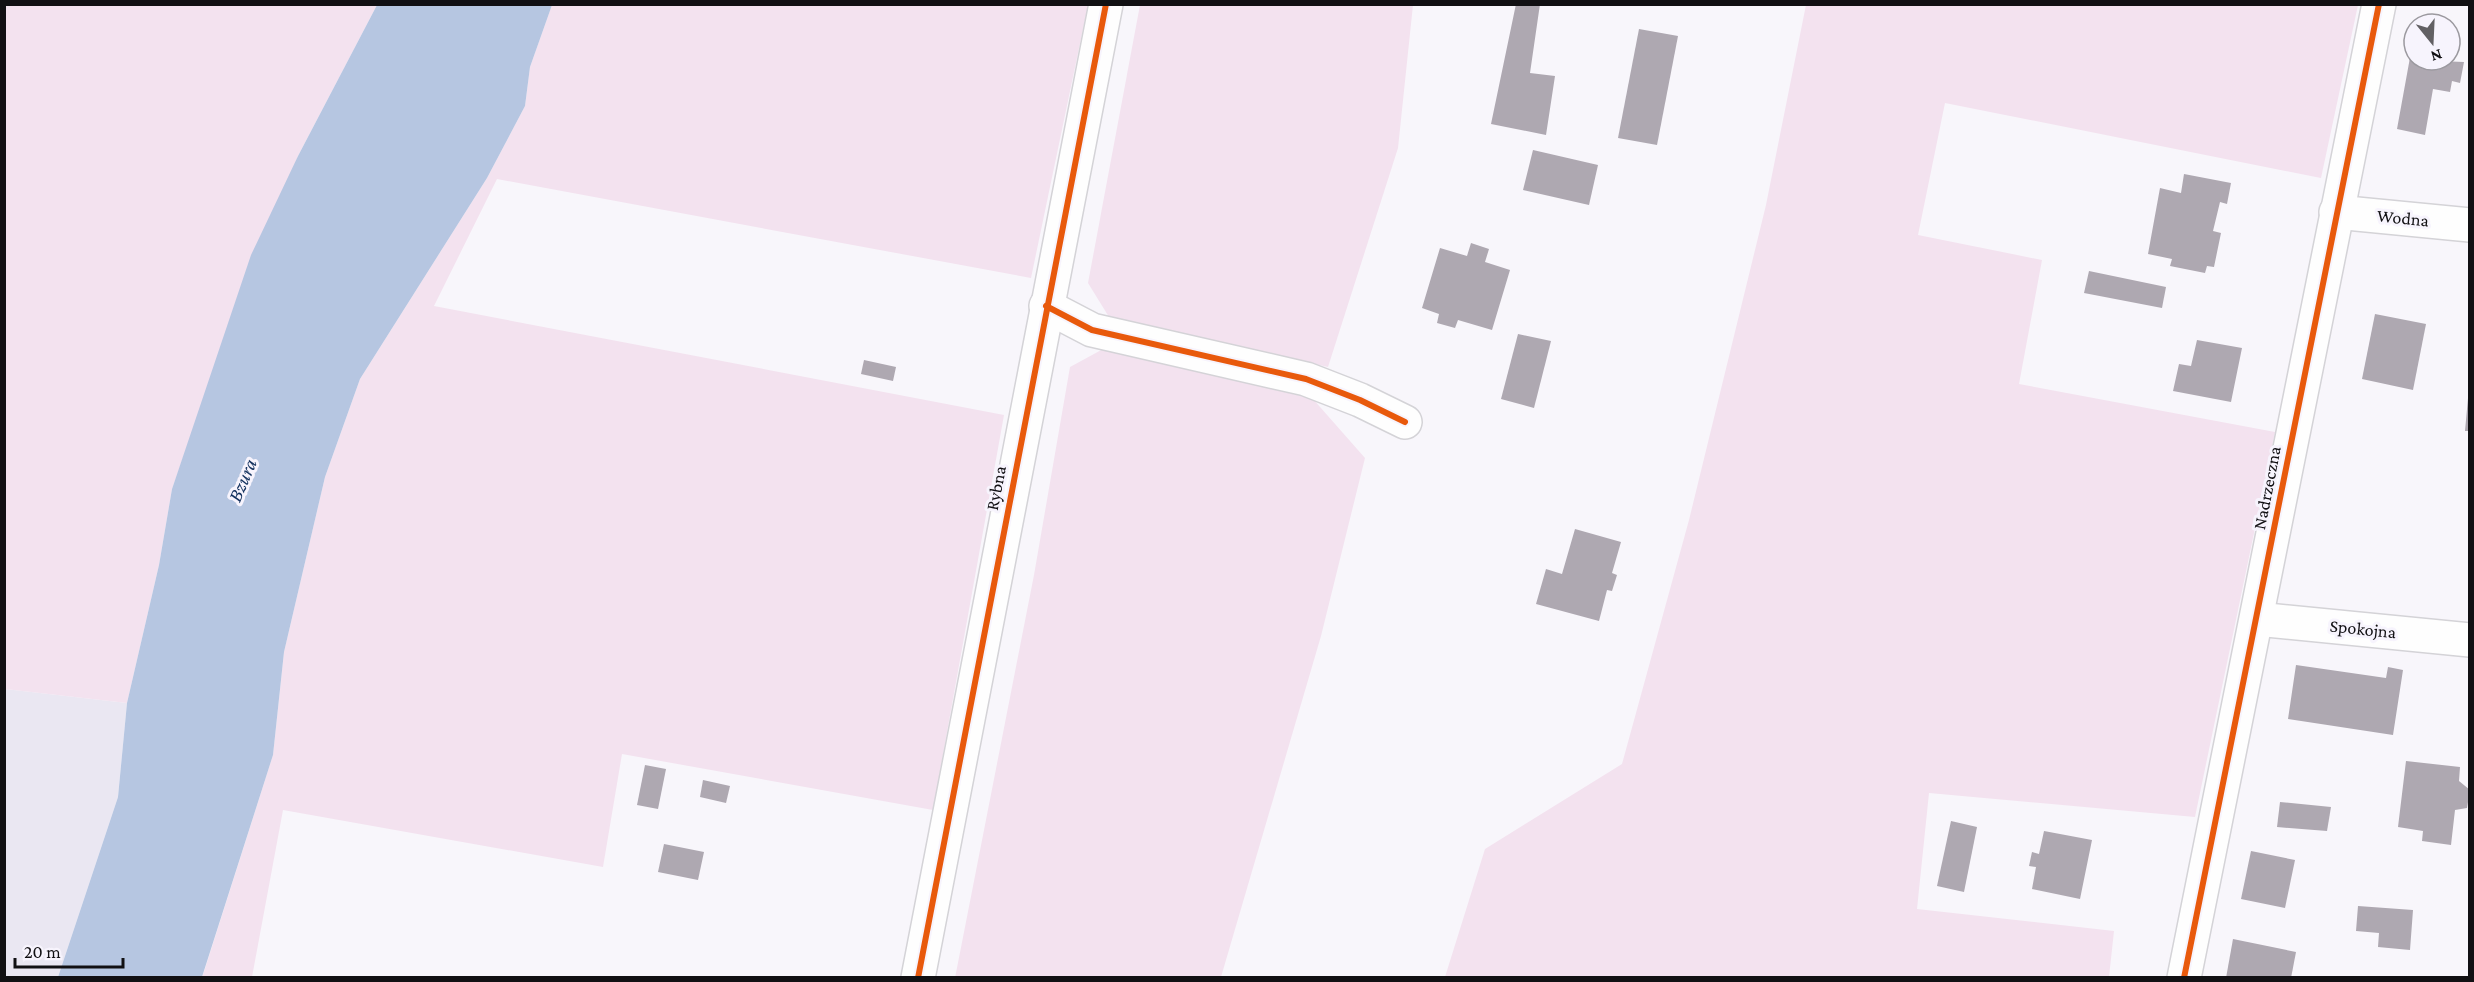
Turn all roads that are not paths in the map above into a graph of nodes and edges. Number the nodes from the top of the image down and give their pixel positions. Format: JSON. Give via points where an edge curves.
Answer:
{"nodes":[{"id":1,"x":1106,"y":4,"type":"edge"},
{"id":2,"x":2379,"y":4,"type":"edge"},
{"id":3,"x":2336,"y":212,"type":"junction"},
{"id":4,"x":2469,"y":225,"type":"edge"},
{"id":5,"x":1046,"y":306,"type":"junction"},
{"id":6,"x":1405,"y":422,"type":"dead end"},
{"id":7,"x":2256,"y":619,"type":"junction"},
{"id":8,"x":2469,"y":640,"type":"edge"},
{"id":9,"x":918,"y":978,"type":"edge"},
{"id":10,"x":2184,"y":978,"type":"edge"}],
"edges":[{"from":1,"to":5,"type":"street","name":"Rybna"},
{"from":2,"to":3,"type":"street","name":"Nadrzeczna"},
{"from":3,"to":4,"type":"street","name":"Wodna"},
{"from":3,"to":7,"type":"street","name":"Nadrzeczna"},
{"from":5,"to":6,"type":"street","via":[[1092,330],[1306,379]]},
{"from":5,"to":9,"type":"street","name":"Rybna"},
{"from":7,"to":8,"type":"street","name":"Spokojna"},
{"from":7,"to":10,"type":"street","name":"Nadrzeczna"}]}
